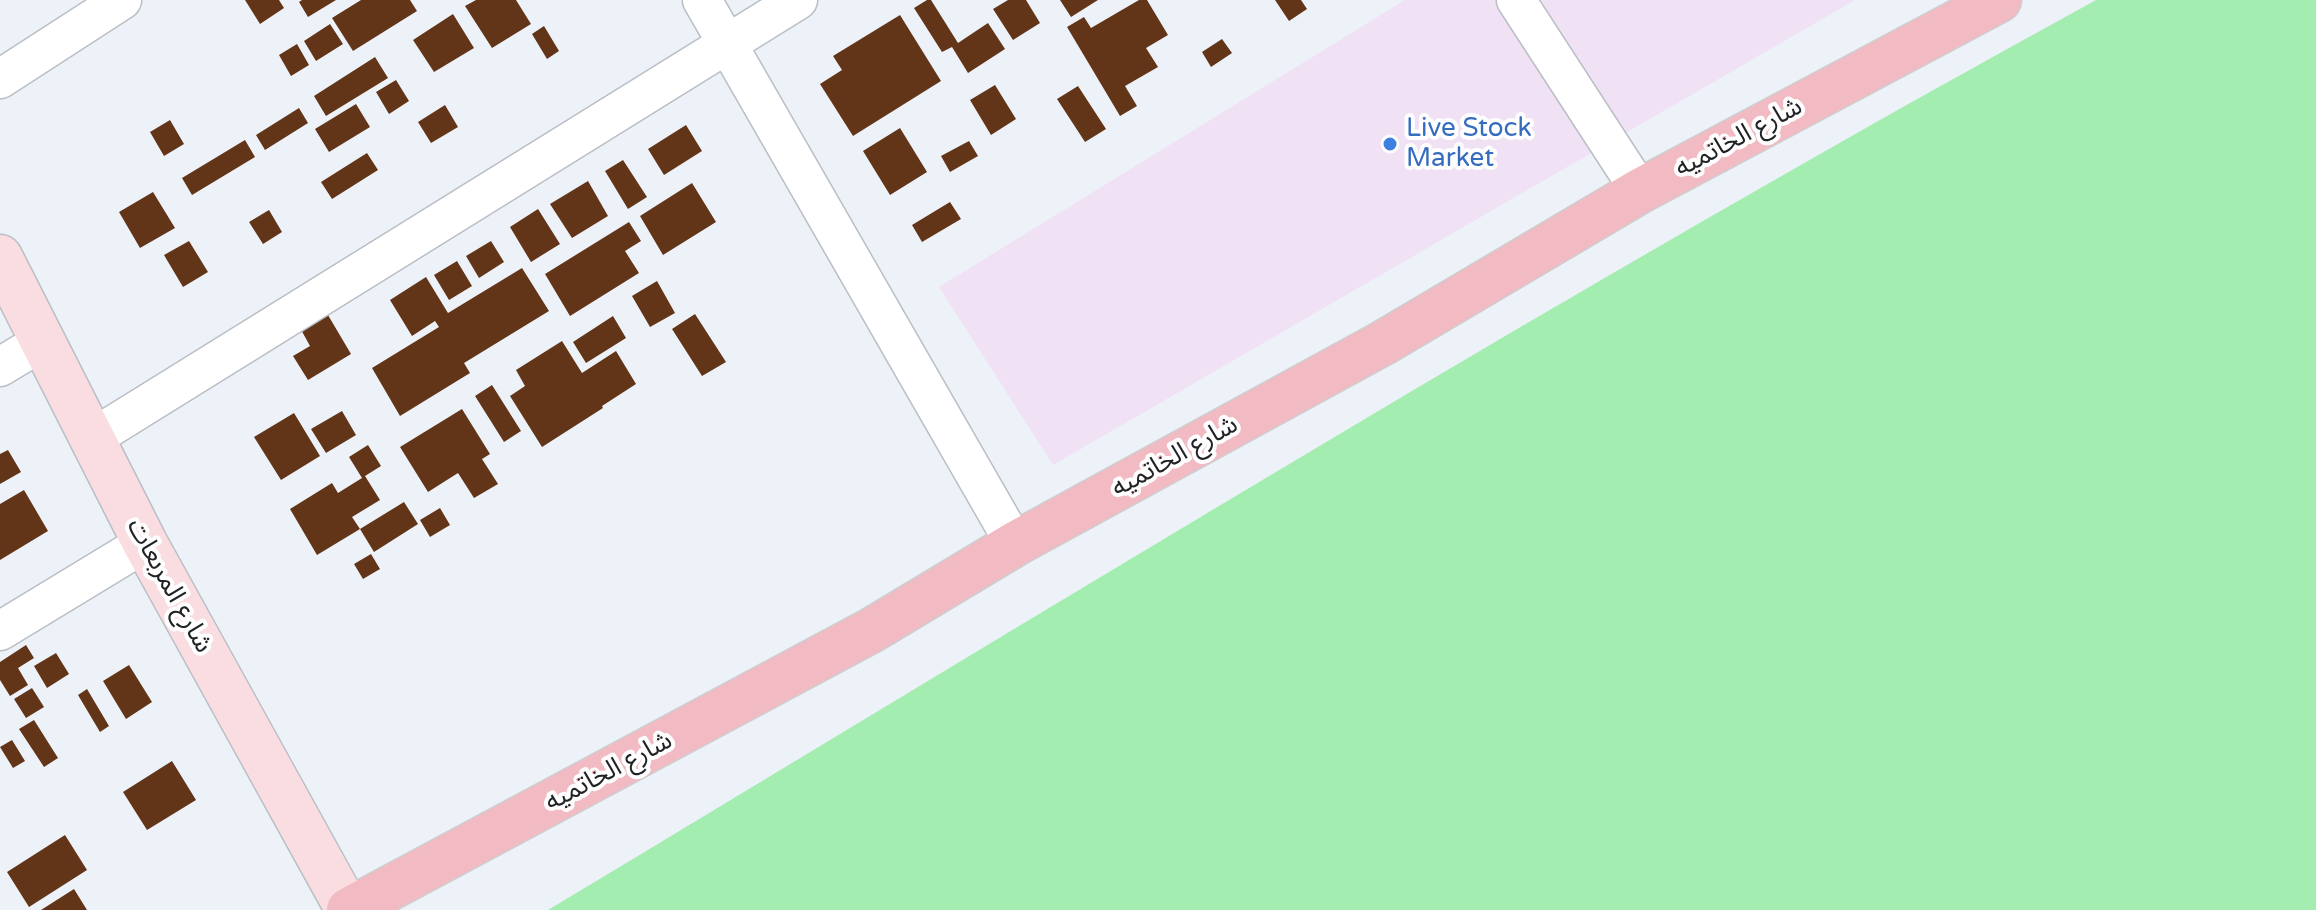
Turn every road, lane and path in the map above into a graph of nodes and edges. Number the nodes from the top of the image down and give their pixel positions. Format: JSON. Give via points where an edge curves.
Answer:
{"nodes":[{"id":1,"x":122,"y":0,"type":"edge"},
{"id":2,"x":702,"y":0,"type":"edge"},
{"id":3,"x":798,"y":0,"type":"edge"},
{"id":4,"x":1516,"y":0,"type":"edge"},
{"id":5,"x":1999,"y":0,"type":"edge"},
{"id":6,"x":729,"y":42,"type":"junction"},
{"id":7,"x":0,"y":79,"type":"edge"},
{"id":8,"x":1640,"y":191,"type":"junction"},
{"id":9,"x":0,"y":257,"type":"edge"},
{"id":10,"x":43,"y":341,"type":"junction"},
{"id":11,"x":0,"y":367,"type":"edge"},
{"id":12,"x":91,"y":439,"type":"junction"},
{"id":13,"x":145,"y":543,"type":"junction"},
{"id":14,"x":1015,"y":544,"type":"junction"},
{"id":15,"x":0,"y":631,"type":"edge"},
{"id":16,"x":348,"y":910,"type":"edge"}],
"edges":[{"from":1,"to":7,"type":"street"},
{"from":2,"to":6,"type":"street"},
{"from":3,"to":6,"type":"street"},
{"from":4,"to":8,"type":"street"},
{"from":5,"to":8,"type":"main road","name":"شارع الخاتميه"},
{"from":6,"to":12,"type":"street"},
{"from":6,"to":14,"type":"street"},
{"from":8,"to":14,"type":"main road","name":"شارع الخاتميه","via":[[1383,343]]},
{"from":9,"to":10,"type":"street","name":"شارع المربعات"},
{"from":10,"to":11,"type":"street"},
{"from":10,"to":12,"type":"street","name":"شارع المربعات"},
{"from":12,"to":13,"type":"street","name":"شارع المربعات"},
{"from":13,"to":15,"type":"street"},
{"from":13,"to":16,"type":"street","name":"شارع المربعات"},
{"from":14,"to":16,"type":"main road","name":"شارع الخاتميه","via":[[858,637]]}]}
